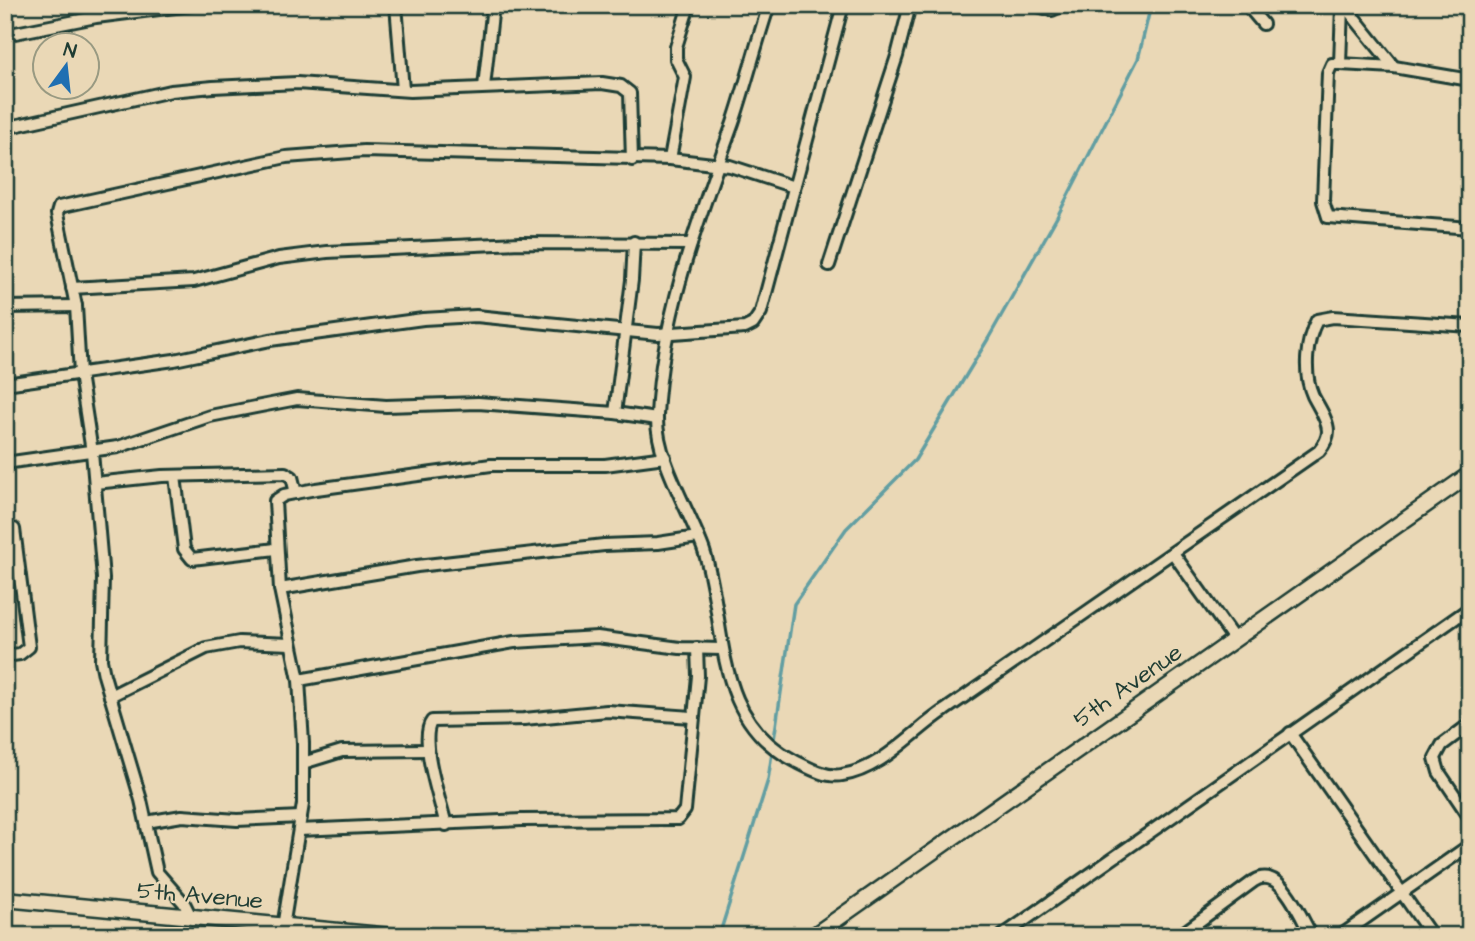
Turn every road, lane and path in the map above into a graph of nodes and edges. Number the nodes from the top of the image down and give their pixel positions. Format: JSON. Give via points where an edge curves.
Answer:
{"nodes":[{"id":1,"x":191,"y":5,"type":"edge"},
{"id":2,"x":396,"y":5,"type":"edge"},
{"id":3,"x":493,"y":5,"type":"edge"},
{"id":4,"x":689,"y":5,"type":"edge"},
{"id":5,"x":769,"y":5,"type":"edge"},
{"id":6,"x":843,"y":5,"type":"edge"},
{"id":7,"x":910,"y":5,"type":"edge"},
{"id":8,"x":1035,"y":5,"type":"edge"},
{"id":9,"x":1063,"y":5,"type":"edge"},
{"id":10,"x":1247,"y":5,"type":"edge"},
{"id":11,"x":1343,"y":5,"type":"edge"},
{"id":12,"x":1263,"y":24,"type":"dead end"},
{"id":13,"x":5,"y":35,"type":"edge"},
{"id":14,"x":1340,"y":64,"type":"junction"},
{"id":15,"x":1394,"y":67,"type":"junction"},
{"id":16,"x":1470,"y":80,"type":"edge"},
{"id":17,"x":484,"y":88,"type":"junction"},
{"id":18,"x":403,"y":90,"type":"junction"},
{"id":19,"x":5,"y":128,"type":"edge"},
{"id":20,"x":670,"y":159,"type":"junction"},
{"id":21,"x":632,"y":160,"type":"junction"},
{"id":22,"x":718,"y":164,"type":"junction"},
{"id":23,"x":794,"y":187,"type":"junction"},
{"id":24,"x":1470,"y":228,"type":"edge"},
{"id":25,"x":634,"y":242,"type":"junction"},
{"id":26,"x":691,"y":244,"type":"junction"},
{"id":27,"x":829,"y":265,"type":"dead end"},
{"id":28,"x":72,"y":288,"type":"junction"},
{"id":29,"x":76,"y":306,"type":"junction"},
{"id":30,"x":5,"y":307,"type":"edge"},
{"id":31,"x":1470,"y":326,"type":"edge"},
{"id":32,"x":626,"y":331,"type":"junction"},
{"id":33,"x":667,"y":334,"type":"junction"},
{"id":34,"x":80,"y":374,"type":"junction"},
{"id":35,"x":5,"y":384,"type":"edge"},
{"id":36,"x":615,"y":413,"type":"junction"},
{"id":37,"x":657,"y":419,"type":"junction"},
{"id":38,"x":92,"y":452,"type":"junction"},
{"id":39,"x":665,"y":457,"type":"junction"},
{"id":40,"x":5,"y":463,"type":"edge"},
{"id":41,"x":1470,"y":474,"type":"edge"},
{"id":42,"x":175,"y":476,"type":"junction"},
{"id":43,"x":95,"y":483,"type":"junction"},
{"id":44,"x":296,"y":493,"type":"junction"},
{"id":45,"x":13,"y":529,"type":"dead end"},
{"id":46,"x":698,"y":537,"type":"junction"},
{"id":47,"x":276,"y":549,"type":"junction"},
{"id":48,"x":1173,"y":553,"type":"junction"},
{"id":49,"x":280,"y":589,"type":"junction"},
{"id":50,"x":1470,"y":608,"type":"edge"},
{"id":51,"x":1234,"y":639,"type":"junction"},
{"id":52,"x":291,"y":644,"type":"junction"},
{"id":53,"x":697,"y":648,"type":"junction"},
{"id":54,"x":721,"y":649,"type":"junction"},
{"id":55,"x":5,"y":656,"type":"edge"},
{"id":56,"x":299,"y":680,"type":"junction"},
{"id":57,"x":110,"y":696,"type":"junction"},
{"id":58,"x":692,"y":717,"type":"junction"},
{"id":59,"x":1470,"y":724,"type":"edge"},
{"id":60,"x":1290,"y":733,"type":"junction"},
{"id":61,"x":428,"y":750,"type":"junction"},
{"id":62,"x":303,"y":763,"type":"junction"},
{"id":63,"x":301,"y":817,"type":"junction"},
{"id":64,"x":1470,"y":818,"type":"edge"},
{"id":65,"x":146,"y":822,"type":"junction"},
{"id":66,"x":446,"y":825,"type":"junction"},
{"id":67,"x":299,"y":830,"type":"junction"},
{"id":68,"x":1470,"y":845,"type":"edge"},
{"id":69,"x":1401,"y":891,"type":"junction"},
{"id":70,"x":5,"y":899,"type":"edge"},
{"id":71,"x":192,"y":919,"type":"junction"},
{"id":72,"x":291,"y":930,"type":"edge"},
{"id":73,"x":391,"y":936,"type":"edge"},
{"id":74,"x":813,"y":936,"type":"edge"},
{"id":75,"x":1002,"y":936,"type":"edge"},
{"id":76,"x":1178,"y":936,"type":"edge"},
{"id":77,"x":1311,"y":936,"type":"edge"},
{"id":78,"x":1340,"y":936,"type":"edge"},
{"id":79,"x":1432,"y":936,"type":"edge"}],
"edges":[{"from":1,"to":13,"type":"street"},
{"from":2,"to":18,"type":"street"},
{"from":3,"to":17,"type":"street"},
{"from":4,"to":20,"type":"street","via":[[676,47],[676,59],[685,76]]},
{"from":5,"to":22,"type":"street"},
{"from":6,"to":23,"type":"street"},
{"from":7,"to":27,"type":"street"},
{"from":8,"to":9,"type":"street","via":[[1052,10]]},
{"from":10,"to":12,"type":"street"},
{"from":11,"to":14,"type":"street"},
{"from":11,"to":15,"type":"street"},
{"from":14,"to":15,"type":"street"},
{"from":14,"to":24,"type":"street","via":[[1332,64],[1328,73],[1323,201],[1328,217]]},
{"from":15,"to":16,"type":"street"},
{"from":17,"to":18,"type":"street"},
{"from":17,"to":21,"type":"street","via":[[621,86],[632,99]]},
{"from":18,"to":19,"type":"street","via":[[287,83],[171,90]]},
{"from":20,"to":21,"type":"street"},
{"from":20,"to":22,"type":"street"},
{"from":21,"to":28,"type":"street","via":[[364,151],[276,159],[69,202],[61,205],[57,214]]},
{"from":22,"to":23,"type":"street"},
{"from":22,"to":26,"type":"street"},
{"from":23,"to":33,"type":"street","via":[[757,319],[745,328]]},
{"from":25,"to":26,"type":"street"},
{"from":25,"to":28,"type":"street","via":[[327,251],[279,258],[194,281]]},
{"from":25,"to":32,"type":"street"},
{"from":26,"to":33,"type":"street"},
{"from":28,"to":29,"type":"street"},
{"from":29,"to":30,"type":"street"},
{"from":29,"to":34,"type":"street"},
{"from":31,"to":48,"type":"street","via":[[1333,317],[1317,320],[1307,357],[1308,373],[1327,424],[1325,443],[1320,451]]},
{"from":32,"to":33,"type":"street"},
{"from":32,"to":34,"type":"street","via":[[476,316],[423,319]]},
{"from":32,"to":36,"type":"street"},
{"from":33,"to":37,"type":"street"},
{"from":34,"to":35,"type":"street"},
{"from":34,"to":38,"type":"street"},
{"from":36,"to":37,"type":"street"},
{"from":36,"to":38,"type":"street","via":[[478,403],[386,406],[297,399],[210,416]]},
{"from":37,"to":39,"type":"street"},
{"from":38,"to":40,"type":"street"},
{"from":38,"to":43,"type":"street"},
{"from":39,"to":44,"type":"street","via":[[605,465],[492,465]]},
{"from":39,"to":46,"type":"street"},
{"from":41,"to":51,"type":"street","name":"5th Avenue"},
{"from":42,"to":43,"type":"street"},
{"from":42,"to":44,"type":"street","via":[[285,473],[292,477]]},
{"from":42,"to":47,"type":"street","via":[[184,549],[192,559]]},
{"from":43,"to":57,"type":"street","via":[[103,578],[101,660]]},
{"from":44,"to":47,"type":"street","via":[[275,501]]},
{"from":45,"to":55,"type":"street","via":[[29,647]]},
{"from":46,"to":49,"type":"street","via":[[417,566]]},
{"from":46,"to":54,"type":"street","via":[[714,589]]},
{"from":47,"to":49,"type":"street"},
{"from":48,"to":51,"type":"street"},
{"from":48,"to":54,"type":"street","via":[[936,715],[878,761],[840,776],[806,766],[767,740],[736,698]]},
{"from":49,"to":52,"type":"street"},
{"from":50,"to":60,"type":"street"},
{"from":51,"to":74,"type":"street","name":"5th Avenue"},
{"from":52,"to":56,"type":"street"},
{"from":52,"to":57,"type":"street","via":[[239,642],[206,648]]},
{"from":53,"to":54,"type":"street"},
{"from":53,"to":56,"type":"street","via":[[597,637],[513,642]]},
{"from":53,"to":58,"type":"street"},
{"from":56,"to":62,"type":"street"},
{"from":57,"to":65,"type":"street"},
{"from":58,"to":61,"type":"street","via":[[607,711],[524,719],[437,719],[427,729]]},
{"from":58,"to":66,"type":"street","via":[[685,810],[678,819]]},
{"from":59,"to":64,"type":"street","via":[[1442,745],[1435,758],[1439,772]]},
{"from":60,"to":69,"type":"street"},
{"from":60,"to":75,"type":"street"},
{"from":61,"to":62,"type":"street","via":[[342,751]]},
{"from":61,"to":66,"type":"street"},
{"from":62,"to":63,"type":"street"},
{"from":63,"to":65,"type":"street","via":[[237,820],[182,816]]},
{"from":63,"to":67,"type":"street"},
{"from":65,"to":71,"type":"street","via":[[159,878],[184,903]]},
{"from":66,"to":67,"type":"street"},
{"from":67,"to":72,"type":"street"},
{"from":68,"to":69,"type":"street"},
{"from":69,"to":78,"type":"street"},
{"from":69,"to":79,"type":"street"},
{"from":70,"to":71,"type":"street","name":"5th Avenue"},
{"from":71,"to":72,"type":"street","name":"5th Avenue"},
{"from":72,"to":73,"type":"street","name":"5th Avenue"},
{"from":76,"to":77,"type":"street","via":[[1266,876],[1281,886]]}]}
